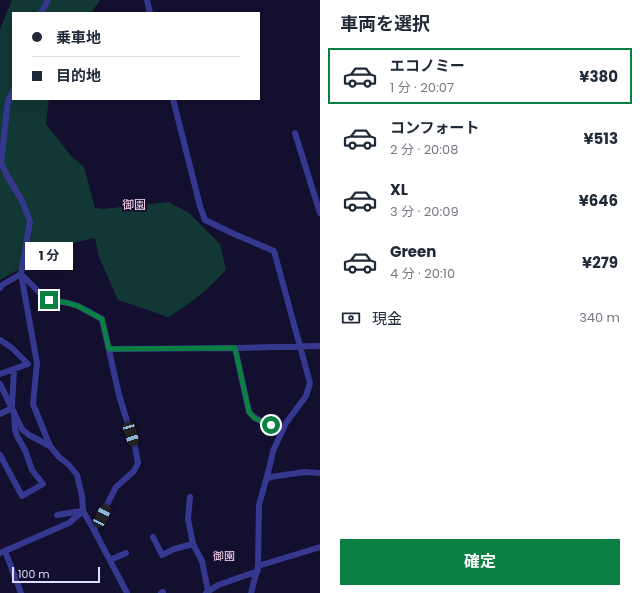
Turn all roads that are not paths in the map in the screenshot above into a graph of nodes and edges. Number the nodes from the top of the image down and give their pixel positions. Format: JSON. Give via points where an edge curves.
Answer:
{"nodes":[{"id":1,"x":48,"y":0,"type":"edge"},
{"id":2,"x":147,"y":0,"type":"edge"},
{"id":3,"x":42,"y":12,"type":"edge"},
{"id":4,"x":150,"y":12,"type":"edge"},
{"id":5,"x":12,"y":93,"type":"edge"},
{"id":6,"x":173,"y":100,"type":"edge"},
{"id":7,"x":295,"y":133,"type":"dead end"},
{"id":8,"x":320,"y":213,"type":"edge"},
{"id":9,"x":21,"y":274,"type":"junction"},
{"id":10,"x":0,"y":288,"type":"edge"},
{"id":11,"x":0,"y":340,"type":"edge"},
{"id":12,"x":300,"y":346,"type":"junction"},
{"id":13,"x":320,"y":346,"type":"edge"},
{"id":14,"x":235,"y":348,"type":"junction"},
{"id":15,"x":109,"y":349,"type":"junction"},
{"id":16,"x":37,"y":363,"type":"junction"},
{"id":17,"x":28,"y":364,"type":"junction"},
{"id":18,"x":14,"y":370,"type":"junction"},
{"id":19,"x":0,"y":374,"type":"edge"},
{"id":20,"x":0,"y":384,"type":"edge"},
{"id":21,"x":13,"y":410,"type":"junction"},
{"id":22,"x":0,"y":414,"type":"edge"},
{"id":23,"x":282,"y":429,"type":"junction"},
{"id":24,"x":50,"y":446,"type":"junction"},
{"id":25,"x":0,"y":455,"type":"edge"},
{"id":26,"x":320,"y":473,"type":"edge"},
{"id":27,"x":267,"y":479,"type":"junction"},
{"id":28,"x":190,"y":498,"type":"dead end"},
{"id":29,"x":83,"y":510,"type":"junction"},
{"id":30,"x":57,"y":516,"type":"dead end"},
{"id":31,"x":94,"y":530,"type":"junction"},
{"id":32,"x":153,"y":537,"type":"dead end"},
{"id":33,"x":193,"y":544,"type":"junction"},
{"id":34,"x":320,"y":547,"type":"edge"},
{"id":35,"x":3,"y":552,"type":"edge"},
{"id":36,"x":126,"y":553,"type":"dead end"},
{"id":37,"x":110,"y":560,"type":"junction"},
{"id":38,"x":258,"y":568,"type":"junction"},
{"id":39,"x":207,"y":592,"type":"edge"},
{"id":40,"x":21,"y":593,"type":"edge"},
{"id":41,"x":127,"y":593,"type":"edge"},
{"id":42,"x":251,"y":593,"type":"edge"}],
"edges":[{"from":1,"to":3,"type":"street"},
{"from":2,"to":4,"type":"street"},
{"from":5,"to":9,"type":"street","via":[[8,101],[1,163],[30,221]]},
{"from":6,"to":12,"type":"street","via":[[205,220],[274,250]]},
{"from":7,"to":8,"type":"street"},
{"from":9,"to":10,"type":"street"},
{"from":9,"to":15,"type":"street","via":[[49,300],[78,306],[102,319]]},
{"from":9,"to":16,"type":"street"},
{"from":11,"to":17,"type":"street"},
{"from":12,"to":13,"type":"street"},
{"from":12,"to":14,"type":"street"},
{"from":12,"to":23,"type":"street","via":[[310,384],[306,396]]},
{"from":14,"to":15,"type":"street"},
{"from":14,"to":23,"type":"street","via":[[249,412],[260,422]]},
{"from":15,"to":31,"type":"street","via":[[138,463],[134,471],[116,487]]},
{"from":16,"to":17,"type":"street"},
{"from":16,"to":24,"type":"street","via":[[33,404]]},
{"from":17,"to":18,"type":"street"},
{"from":18,"to":19,"type":"street"},
{"from":18,"to":21,"type":"street"},
{"from":20,"to":21,"type":"street"},
{"from":21,"to":22,"type":"street"},
{"from":21,"to":24,"type":"street","via":[[22,429]]},
{"from":21,"to":25,"type":"street","via":[[17,436],[32,470],[43,484],[22,496]]},
{"from":23,"to":27,"type":"street","via":[[273,451]]},
{"from":24,"to":29,"type":"street","via":[[77,475]]},
{"from":26,"to":27,"type":"street","via":[[304,472]]},
{"from":27,"to":38,"type":"street","via":[[259,505]]},
{"from":28,"to":33,"type":"street","via":[[188,519]]},
{"from":29,"to":30,"type":"street"},
{"from":29,"to":31,"type":"street"},
{"from":29,"to":35,"type":"street","via":[[69,523]]},
{"from":31,"to":37,"type":"street"},
{"from":32,"to":33,"type":"street","via":[[162,555],[174,548]]},
{"from":33,"to":39,"type":"street","via":[[202,561]]},
{"from":34,"to":38,"type":"street"},
{"from":35,"to":40,"type":"street"},
{"from":36,"to":37,"type":"street"},
{"from":37,"to":41,"type":"street"},
{"from":38,"to":39,"type":"street"},
{"from":38,"to":42,"type":"street"}]}
